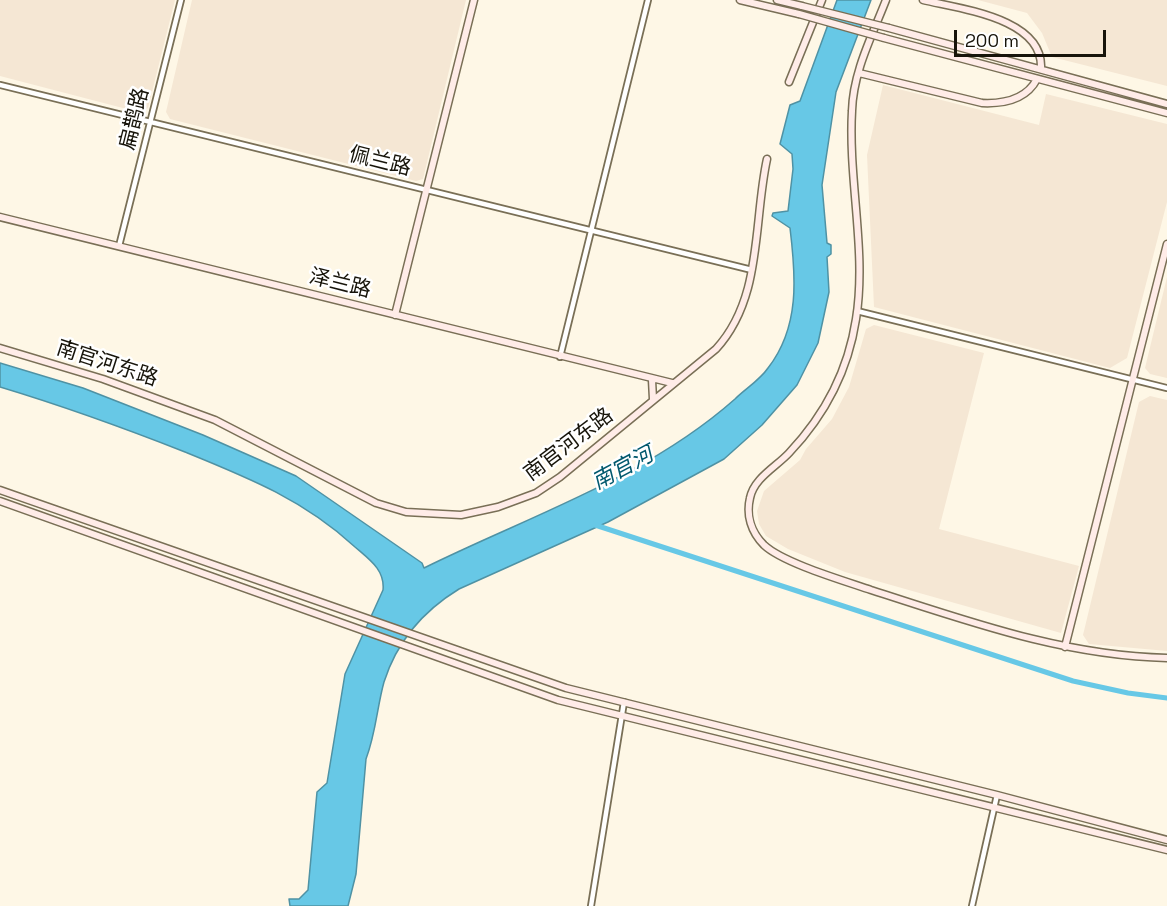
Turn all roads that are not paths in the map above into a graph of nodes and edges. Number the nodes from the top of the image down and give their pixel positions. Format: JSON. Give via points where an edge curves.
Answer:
{"nodes":[{"id":1,"x":181,"y":0,"type":"edge"},
{"id":2,"x":474,"y":0,"type":"edge"},
{"id":3,"x":648,"y":0,"type":"edge"},
{"id":4,"x":740,"y":0,"type":"edge"},
{"id":5,"x":777,"y":0,"type":"edge"},
{"id":6,"x":822,"y":0,"type":"edge"},
{"id":7,"x":885,"y":0,"type":"edge"},
{"id":8,"x":923,"y":0,"type":"edge"},
{"id":9,"x":1041,"y":69,"type":"junction"},
{"id":10,"x":859,"y":73,"type":"junction"},
{"id":11,"x":1037,"y":79,"type":"junction"},
{"id":12,"x":789,"y":82,"type":"dead end"},
{"id":13,"x":0,"y":85,"type":"edge"},
{"id":14,"x":1167,"y":104,"type":"edge"},
{"id":15,"x":1167,"y":113,"type":"edge"},
{"id":16,"x":151,"y":123,"type":"junction"},
{"id":17,"x":767,"y":159,"type":"dead end"},
{"id":18,"x":427,"y":190,"type":"junction"},
{"id":19,"x":0,"y":217,"type":"edge"},
{"id":20,"x":591,"y":231,"type":"junction"},
{"id":21,"x":1167,"y":244,"type":"edge"},
{"id":22,"x":119,"y":246,"type":"junction"},
{"id":23,"x":752,"y":270,"type":"junction"},
{"id":24,"x":857,"y":311,"type":"junction"},
{"id":25,"x":395,"y":315,"type":"junction"},
{"id":26,"x":0,"y":348,"type":"edge"},
{"id":27,"x":560,"y":357,"type":"junction"},
{"id":28,"x":652,"y":380,"type":"junction"},
{"id":29,"x":1132,"y":380,"type":"junction"},
{"id":30,"x":672,"y":383,"type":"junction"},
{"id":31,"x":1167,"y":388,"type":"edge"},
{"id":32,"x":653,"y":399,"type":"junction"},
{"id":33,"x":0,"y":490,"type":"edge"},
{"id":34,"x":0,"y":501,"type":"edge"},
{"id":35,"x":1065,"y":647,"type":"junction"},
{"id":36,"x":1167,"y":658,"type":"edge"},
{"id":37,"x":624,"y":702,"type":"junction"},
{"id":38,"x":622,"y":716,"type":"junction"},
{"id":39,"x":997,"y":795,"type":"junction"},
{"id":40,"x":994,"y":806,"type":"junction"},
{"id":41,"x":1167,"y":840,"type":"edge"},
{"id":42,"x":1166,"y":850,"type":"edge"},
{"id":43,"x":591,"y":906,"type":"edge"},
{"id":44,"x":972,"y":906,"type":"edge"}],
"edges":[{"from":1,"to":16,"type":"street","name":"扁鹊路"},
{"from":2,"to":18,"type":"street"},
{"from":3,"to":20,"type":"street"},
{"from":4,"to":11,"type":"street","bridge":true},
{"from":5,"to":9,"type":"street","bridge":true},
{"from":6,"to":12,"type":"street"},
{"from":7,"to":10,"type":"street"},
{"from":8,"to":9,"type":"street","via":[[1021,30],[1035,46]]},
{"from":9,"to":14,"type":"street"},
{"from":10,"to":11,"type":"street","via":[[996,104],[1026,94]]},
{"from":10,"to":24,"type":"street","via":[[852,110]]},
{"from":11,"to":15,"type":"street"},
{"from":13,"to":16,"type":"street","name":"佩兰路"},
{"from":16,"to":18,"type":"street","name":"佩兰路"},
{"from":16,"to":22,"type":"street","name":"扁鹊路"},
{"from":17,"to":23,"type":"street","name":"南官河东路","via":[[759,195]]},
{"from":18,"to":20,"type":"street","name":"佩兰路"},
{"from":18,"to":25,"type":"street"},
{"from":19,"to":22,"type":"street","name":"泽兰路"},
{"from":20,"to":23,"type":"street","name":"佩兰路"},
{"from":20,"to":27,"type":"street"},
{"from":21,"to":29,"type":"street"},
{"from":22,"to":25,"type":"street","name":"泽兰路"},
{"from":23,"to":30,"type":"street","name":"南官河东路","via":[[744,302],[728,335]]},
{"from":24,"to":29,"type":"street"},
{"from":24,"to":35,"type":"street","via":[[848,357],[826,407],[753,489],[748,510],[750,525],[766,547],[828,576],[1027,639]]},
{"from":25,"to":27,"type":"street","name":"泽兰路"},
{"from":26,"to":32,"type":"street","name":"南官河东路","via":[[67,367],[215,420],[376,503],[425,515],[482,511],[536,493]]},
{"from":27,"to":28,"type":"street","name":"泽兰路"},
{"from":28,"to":30,"type":"street","name":"泽兰路"},
{"from":28,"to":32,"type":"street"},
{"from":29,"to":31,"type":"street"},
{"from":29,"to":35,"type":"street"},
{"from":30,"to":32,"type":"street","name":"南官河东路"},
{"from":33,"to":37,"type":"street","via":[[566,688]]},
{"from":34,"to":38,"type":"street","via":[[558,700]]},
{"from":35,"to":36,"type":"street","via":[[1117,656]]},
{"from":37,"to":38,"type":"street"},
{"from":37,"to":39,"type":"street"},
{"from":38,"to":40,"type":"street"},
{"from":38,"to":43,"type":"street"},
{"from":39,"to":40,"type":"street"},
{"from":39,"to":41,"type":"street"},
{"from":40,"to":42,"type":"street"},
{"from":40,"to":44,"type":"street"}]}
